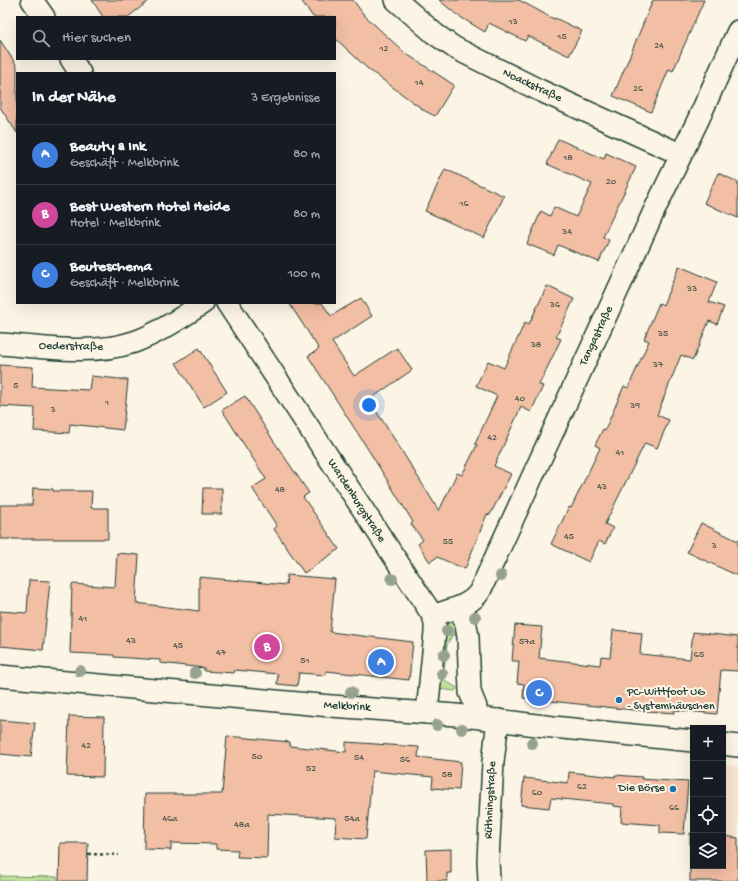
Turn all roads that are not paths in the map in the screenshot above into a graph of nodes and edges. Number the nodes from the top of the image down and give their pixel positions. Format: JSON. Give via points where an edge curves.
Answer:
{"nodes":[{"id":1,"x":32,"y":0,"type":"edge"},
{"id":2,"x":396,"y":0,"type":"edge"},
{"id":3,"x":43,"y":16,"type":"edge"},
{"id":4,"x":738,"y":31,"type":"edge"},
{"id":5,"x":72,"y":60,"type":"edge"},
{"id":6,"x":79,"y":72,"type":"edge"},
{"id":7,"x":680,"y":154,"type":"junction"},
{"id":8,"x":201,"y":304,"type":"edge"},
{"id":9,"x":228,"y":304,"type":"edge"},
{"id":10,"x":0,"y":344,"type":"edge"},
{"id":11,"x":460,"y":607,"type":"junction"},
{"id":12,"x":433,"y":616,"type":"junction"},
{"id":13,"x":0,"y":676,"type":"edge"},
{"id":14,"x":427,"y":713,"type":"junction"},
{"id":15,"x":475,"y":717,"type":"junction"},
{"id":16,"x":498,"y":720,"type":"junction"},
{"id":17,"x":690,"y":741,"type":"edge"},
{"id":18,"x":726,"y":744,"type":"edge"},
{"id":19,"x":738,"y":746,"type":"edge"},
{"id":20,"x":489,"y":881,"type":"edge"}],
"edges":[{"from":1,"to":3,"type":"street"},
{"from":2,"to":7,"type":"street","name":"Noackstraße","via":[[434,34],[455,48],[539,90]]},
{"from":4,"to":7,"type":"street","name":"Tangastraße"},
{"from":5,"to":6,"type":"street"},
{"from":7,"to":11,"type":"street","name":"Tangastraße","via":[[480,591],[471,601]]},
{"from":8,"to":10,"type":"street","name":"Oederstraße","via":[[146,337],[115,346],[84,349]]},
{"from":9,"to":12,"type":"street","name":"Wardenburgstraße"},
{"from":11,"to":12,"type":"street","name":"Tangastraße"},
{"from":11,"to":15,"type":"street","via":[[468,637],[470,692],[476,707]]},
{"from":12,"to":14,"type":"street","name":"Wardenburgstraße","via":[[436,632]]},
{"from":13,"to":14,"type":"street","name":"Melkbrink"},
{"from":14,"to":15,"type":"street","name":"Melkbrink"},
{"from":15,"to":16,"type":"street","name":"Melkbrink"},
{"from":16,"to":17,"type":"street","name":"Melkbrink"},
{"from":16,"to":20,"type":"street","name":"Rüthningstraße","via":[[493,770]]},
{"from":18,"to":19,"type":"street"}]}
